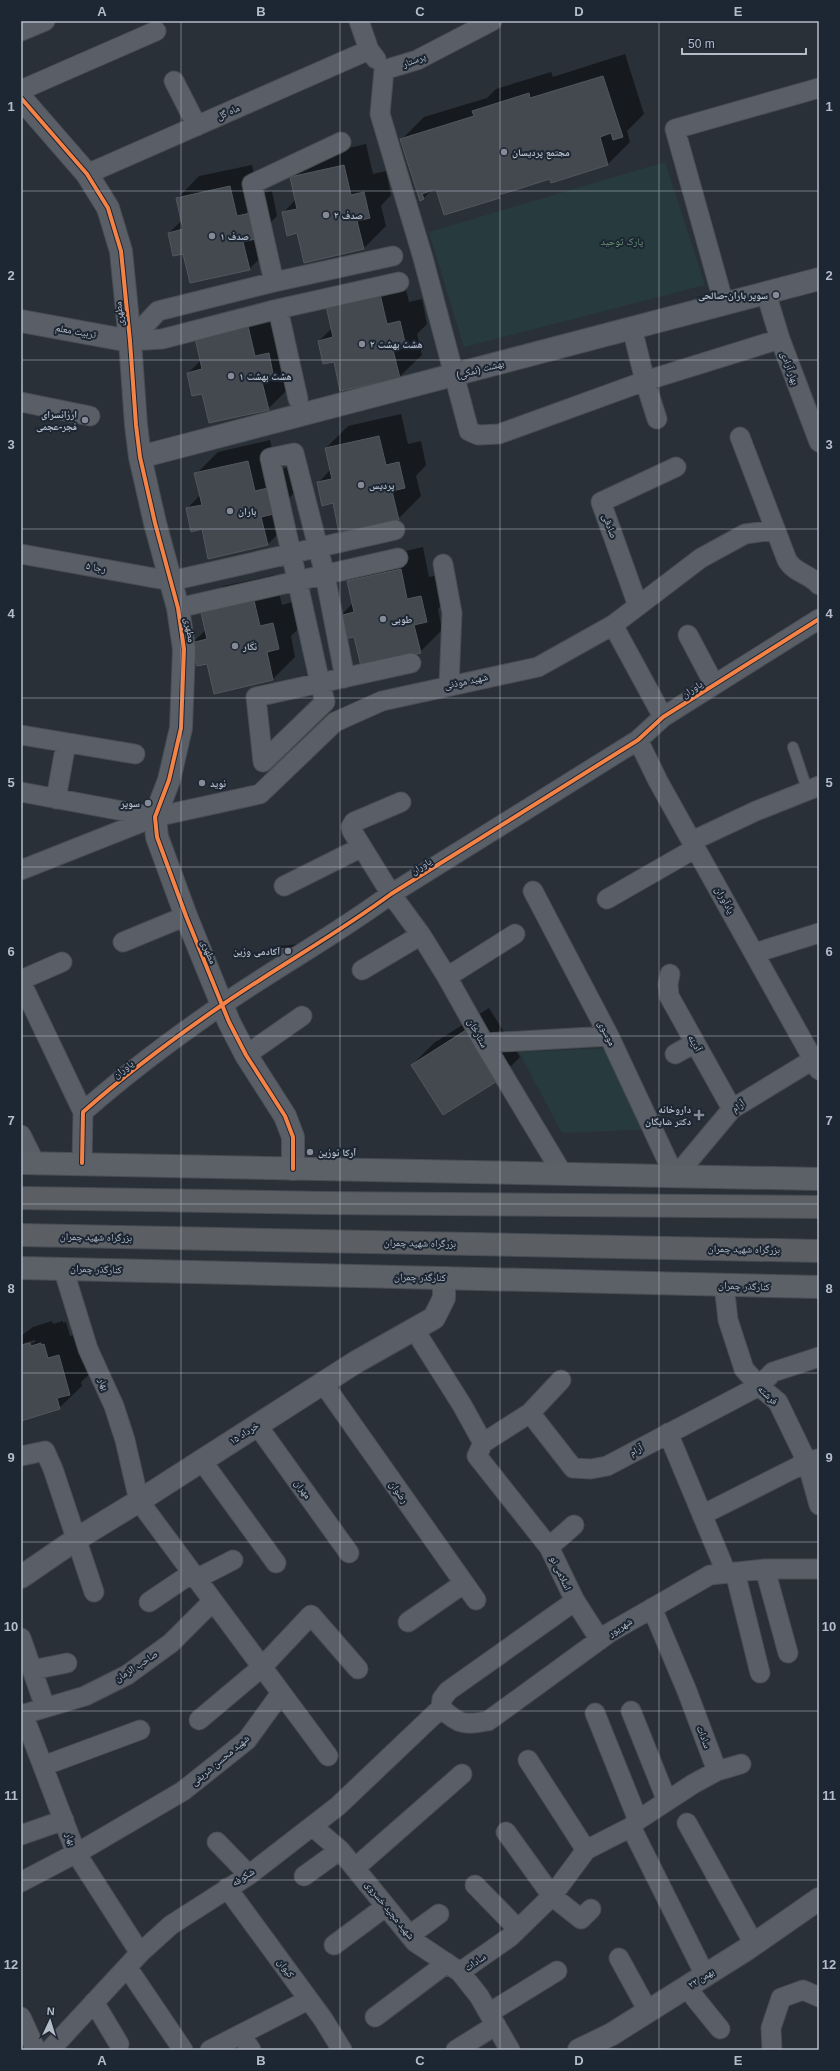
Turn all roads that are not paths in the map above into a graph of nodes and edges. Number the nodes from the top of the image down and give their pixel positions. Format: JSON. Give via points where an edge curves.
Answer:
{"nodes":[{"id":1,"x":45,"y":21,"type":"edge"},
{"id":2,"x":359,"y":21,"type":"edge"},
{"id":3,"x":492,"y":21,"type":"edge"},
{"id":4,"x":21,"y":31,"type":"edge"},
{"id":5,"x":156,"y":31,"type":"dead end"},
{"id":6,"x":369,"y":50,"type":"junction"},
{"id":7,"x":384,"y":70,"type":"junction"},
{"id":8,"x":174,"y":81,"type":"dead end"},
{"id":9,"x":819,"y":88,"type":"edge"},
{"id":10,"x":21,"y":90,"type":"edge"},
{"id":11,"x":21,"y":98,"type":"edge"},
{"id":12,"x":30,"y":117,"type":"edge"},
{"id":13,"x":197,"y":126,"type":"junction"},
{"id":14,"x":341,"y":142,"type":"dead end"},
{"id":15,"x":87,"y":174,"type":"junction"},
{"id":16,"x":393,"y":256,"type":"dead end"},
{"id":17,"x":819,"y":279,"type":"edge"},
{"id":18,"x":274,"y":282,"type":"junction"},
{"id":19,"x":399,"y":282,"type":"dead end"},
{"id":20,"x":766,"y":293,"type":"junction"},
{"id":21,"x":724,"y":304,"type":"junction"},
{"id":22,"x":278,"y":309,"type":"junction"},
{"id":23,"x":21,"y":321,"type":"edge"},
{"id":24,"x":632,"y":328,"type":"junction"},
{"id":25,"x":780,"y":339,"type":"junction"},
{"id":26,"x":130,"y":341,"type":"junction"},
{"id":27,"x":453,"y":376,"type":"junction"},
{"id":28,"x":645,"y":381,"type":"junction"},
{"id":29,"x":298,"y":399,"type":"dead end"},
{"id":30,"x":21,"y":402,"type":"edge"},
{"id":31,"x":90,"y":416,"type":"dead end"},
{"id":32,"x":657,"y":419,"type":"dead end"},
{"id":33,"x":740,"y":437,"type":"dead end"},
{"id":34,"x":819,"y":442,"type":"edge"},
{"id":35,"x":140,"y":457,"type":"junction"},
{"id":36,"x":676,"y":467,"type":"dead end"},
{"id":37,"x":395,"y":530,"type":"dead end"},
{"id":38,"x":775,"y":530,"type":"junction"},
{"id":39,"x":318,"y":548,"type":"junction"},
{"id":40,"x":21,"y":554,"type":"edge"},
{"id":41,"x":292,"y":554,"type":"junction"},
{"id":42,"x":398,"y":558,"type":"dead end"},
{"id":43,"x":443,"y":564,"type":"dead end"},
{"id":44,"x":324,"y":574,"type":"junction"},
{"id":45,"x":297,"y":580,"type":"junction"},
{"id":46,"x":171,"y":581,"type":"junction"},
{"id":47,"x":819,"y":585,"type":"edge"},
{"id":48,"x":638,"y":606,"type":"junction"},
{"id":49,"x":178,"y":608,"type":"junction"},
{"id":50,"x":819,"y":619,"type":"edge"},
{"id":51,"x":613,"y":625,"type":"junction"},
{"id":52,"x":688,"y":635,"type":"dead end"},
{"id":53,"x":411,"y":664,"type":"dead end"},
{"id":54,"x":345,"y":678,"type":"junction"},
{"id":55,"x":320,"y":682,"type":"junction"},
{"id":56,"x":714,"y":684,"type":"junction"},
{"id":57,"x":450,"y":685,"type":"junction"},
{"id":58,"x":663,"y":717,"type":"junction"},
{"id":59,"x":21,"y":735,"type":"edge"},
{"id":60,"x":638,"y":740,"type":"junction"},
{"id":61,"x":66,"y":743,"type":"junction"},
{"id":62,"x":794,"y":747,"type":"dead end"},
{"id":63,"x":135,"y":754,"type":"dead end"},
{"id":64,"x":813,"y":788,"type":"edge"},
{"id":65,"x":21,"y":792,"type":"edge"},
{"id":66,"x":56,"y":799,"type":"junction"},
{"id":67,"x":401,"y":802,"type":"dead end"},
{"id":68,"x":155,"y":817,"type":"junction"},
{"id":69,"x":694,"y":845,"type":"junction"},
{"id":70,"x":362,"y":847,"type":"junction"},
{"id":71,"x":21,"y":870,"type":"edge"},
{"id":72,"x":284,"y":886,"type":"dead end"},
{"id":73,"x":533,"y":891,"type":"dead end"},
{"id":74,"x":391,"y":894,"type":"junction"},
{"id":75,"x":607,"y":899,"type":"dead end"},
{"id":76,"x":186,"y":916,"type":"junction"},
{"id":77,"x":819,"y":933,"type":"edge"},
{"id":78,"x":515,"y":934,"type":"dead end"},
{"id":79,"x":421,"y":935,"type":"junction"},
{"id":80,"x":123,"y":942,"type":"dead end"},
{"id":81,"x":755,"y":953,"type":"junction"},
{"id":82,"x":62,"y":962,"type":"dead end"},
{"id":83,"x":362,"y":970,"type":"dead end"},
{"id":84,"x":670,"y":974,"type":"dead end"},
{"id":85,"x":447,"y":977,"type":"junction"},
{"id":86,"x":21,"y":981,"type":"edge"},
{"id":87,"x":222,"y":1005,"type":"junction"},
{"id":88,"x":302,"y":1016,"type":"dead end"},
{"id":89,"x":609,"y":1036,"type":"junction"},
{"id":90,"x":484,"y":1043,"type":"junction"},
{"id":91,"x":696,"y":1044,"type":"junction"},
{"id":92,"x":675,"y":1054,"type":"dead end"},
{"id":93,"x":246,"y":1055,"type":"junction"},
{"id":94,"x":817,"y":1062,"type":"edge"},
{"id":95,"x":732,"y":1109,"type":"junction"},
{"id":96,"x":83,"y":1112,"type":"junction"},
{"id":97,"x":21,"y":1135,"type":"edge"},
{"id":98,"x":28,"y":1163,"type":"edge"},
{"id":99,"x":82,"y":1164,"type":"junction"},
{"id":100,"x":293,"y":1169,"type":"junction"},
{"id":101,"x":562,"y":1173,"type":"junction"},
{"id":102,"x":675,"y":1177,"type":"junction"},
{"id":103,"x":819,"y":1179,"type":"edge"},
{"id":104,"x":21,"y":1198,"type":"edge"},
{"id":105,"x":819,"y":1207,"type":"edge"},
{"id":106,"x":21,"y":1236,"type":"edge"},
{"id":107,"x":819,"y":1251,"type":"edge"},
{"id":108,"x":21,"y":1268,"type":"edge"},
{"id":109,"x":63,"y":1268,"type":"junction"},
{"id":110,"x":444,"y":1278,"type":"junction"},
{"id":111,"x":724,"y":1286,"type":"junction"},
{"id":112,"x":819,"y":1287,"type":"edge"},
{"id":113,"x":414,"y":1329,"type":"junction"},
{"id":114,"x":819,"y":1357,"type":"edge"},
{"id":115,"x":561,"y":1380,"type":"dead end"},
{"id":116,"x":323,"y":1383,"type":"junction"},
{"id":117,"x":759,"y":1386,"type":"junction"},
{"id":118,"x":530,"y":1413,"type":"junction"},
{"id":119,"x":257,"y":1425,"type":"junction"},
{"id":120,"x":668,"y":1433,"type":"junction"},
{"id":121,"x":483,"y":1443,"type":"junction"},
{"id":122,"x":21,"y":1456,"type":"edge"},
{"id":123,"x":813,"y":1460,"type":"edge"},
{"id":124,"x":202,"y":1461,"type":"junction"},
{"id":125,"x":139,"y":1501,"type":"junction"},
{"id":126,"x":819,"y":1505,"type":"edge"},
{"id":127,"x":702,"y":1515,"type":"junction"},
{"id":128,"x":574,"y":1525,"type":"dead end"},
{"id":129,"x":75,"y":1540,"type":"junction"},
{"id":130,"x":549,"y":1547,"type":"junction"},
{"id":131,"x":349,"y":1553,"type":"dead end"},
{"id":132,"x":233,"y":1560,"type":"dead end"},
{"id":133,"x":276,"y":1563,"type":"dead end"},
{"id":134,"x":765,"y":1569,"type":"junction"},
{"id":135,"x":819,"y":1569,"type":"edge"},
{"id":136,"x":730,"y":1572,"type":"junction"},
{"id":137,"x":21,"y":1576,"type":"edge"},
{"id":138,"x":194,"y":1576,"type":"junction"},
{"id":139,"x":463,"y":1584,"type":"junction"},
{"id":140,"x":94,"y":1592,"type":"dead end"},
{"id":141,"x":476,"y":1600,"type":"dead end"},
{"id":142,"x":214,"y":1601,"type":"junction"},
{"id":143,"x":574,"y":1601,"type":"junction"},
{"id":144,"x":149,"y":1602,"type":"dead end"},
{"id":145,"x":652,"y":1608,"type":"junction"},
{"id":146,"x":408,"y":1622,"type":"dead end"},
{"id":147,"x":21,"y":1638,"type":"edge"},
{"id":148,"x":600,"y":1640,"type":"junction"},
{"id":149,"x":788,"y":1653,"type":"dead end"},
{"id":150,"x":67,"y":1663,"type":"dead end"},
{"id":151,"x":262,"y":1667,"type":"junction"},
{"id":152,"x":358,"y":1669,"type":"dead end"},
{"id":153,"x":32,"y":1670,"type":"junction"},
{"id":154,"x":760,"y":1673,"type":"dead end"},
{"id":155,"x":281,"y":1693,"type":"junction"},
{"id":156,"x":45,"y":1707,"type":"junction"},
{"id":157,"x":441,"y":1708,"type":"junction"},
{"id":158,"x":631,"y":1711,"type":"dead end"},
{"id":159,"x":594,"y":1713,"type":"dead end"},
{"id":160,"x":22,"y":1715,"type":"edge"},
{"id":161,"x":199,"y":1720,"type":"dead end"},
{"id":162,"x":140,"y":1730,"type":"dead end"},
{"id":163,"x":328,"y":1756,"type":"dead end"},
{"id":164,"x":528,"y":1760,"type":"dead end"},
{"id":165,"x":741,"y":1764,"type":"dead end"},
{"id":166,"x":43,"y":1766,"type":"junction"},
{"id":167,"x":717,"y":1770,"type":"junction"},
{"id":168,"x":462,"y":1774,"type":"dead end"},
{"id":169,"x":667,"y":1801,"type":"junction"},
{"id":170,"x":64,"y":1820,"type":"junction"},
{"id":171,"x":635,"y":1823,"type":"junction"},
{"id":172,"x":687,"y":1823,"type":"dead end"},
{"id":173,"x":312,"y":1826,"type":"junction"},
{"id":174,"x":506,"y":1832,"type":"dead end"},
{"id":175,"x":21,"y":1835,"type":"edge"},
{"id":176,"x":217,"y":1842,"type":"dead end"},
{"id":177,"x":340,"y":1850,"type":"junction"},
{"id":178,"x":586,"y":1850,"type":"junction"},
{"id":179,"x":76,"y":1853,"type":"junction"},
{"id":180,"x":355,"y":1868,"type":"junction"},
{"id":181,"x":249,"y":1875,"type":"junction"},
{"id":182,"x":304,"y":1876,"type":"dead end"},
{"id":183,"x":21,"y":1882,"type":"edge"},
{"id":184,"x":475,"y":1885,"type":"dead end"},
{"id":185,"x":227,"y":1888,"type":"junction"},
{"id":186,"x":552,"y":1896,"type":"junction"},
{"id":187,"x":819,"y":1899,"type":"edge"},
{"id":188,"x":385,"y":1907,"type":"junction"},
{"id":189,"x":591,"y":1909,"type":"dead end"},
{"id":190,"x":439,"y":1914,"type":"dead end"},
{"id":191,"x":518,"y":1929,"type":"junction"},
{"id":192,"x":410,"y":1935,"type":"junction"},
{"id":193,"x":754,"y":1944,"type":"junction"},
{"id":194,"x":334,"y":1945,"type":"dead end"},
{"id":195,"x":140,"y":1953,"type":"junction"},
{"id":196,"x":619,"y":1958,"type":"dead end"},
{"id":197,"x":127,"y":1967,"type":"junction"},
{"id":198,"x":454,"y":1967,"type":"junction"},
{"id":199,"x":557,"y":1971,"type":"dead end"},
{"id":200,"x":705,"y":1975,"type":"junction"},
{"id":201,"x":686,"y":1987,"type":"junction"},
{"id":202,"x":819,"y":1998,"type":"edge"},
{"id":203,"x":308,"y":2000,"type":"junction"},
{"id":204,"x":84,"y":2007,"type":"junction"},
{"id":205,"x":648,"y":2012,"type":"junction"},
{"id":206,"x":21,"y":2017,"type":"edge"},
{"id":207,"x":375,"y":2017,"type":"dead end"},
{"id":208,"x":492,"y":2019,"type":"junction"},
{"id":209,"x":720,"y":2029,"type":"dead end"},
{"id":210,"x":241,"y":2034,"type":"junction"},
{"id":211,"x":119,"y":2044,"type":"dead end"},
{"id":212,"x":55,"y":2048,"type":"edge"},
{"id":213,"x":36,"y":2050,"type":"edge"},
{"id":214,"x":183,"y":2050,"type":"edge"},
{"id":215,"x":210,"y":2050,"type":"edge"},
{"id":216,"x":251,"y":2050,"type":"edge"},
{"id":217,"x":342,"y":2050,"type":"edge"},
{"id":218,"x":456,"y":2050,"type":"edge"},
{"id":219,"x":510,"y":2050,"type":"edge"},
{"id":220,"x":579,"y":2050,"type":"edge"},
{"id":221,"x":772,"y":2050,"type":"edge"}],
"edges":[{"from":1,"to":4,"type":"street"},
{"from":2,"to":6,"type":"street"},
{"from":3,"to":7,"type":"street","name":"پرستار","via":[[417,60]]},
{"from":5,"to":10,"type":"street"},
{"from":6,"to":7,"type":"street"},
{"from":6,"to":13,"type":"street","name":"ماه گل"},
{"from":7,"to":27,"type":"street","via":[[380,114]]},
{"from":8,"to":13,"type":"street"},
{"from":9,"to":21,"type":"street","via":[[675,129]]},
{"from":11,"to":12,"type":"street","name":"مطهری"},
{"from":12,"to":15,"type":"street","name":"مطهری"},
{"from":13,"to":15,"type":"street","name":"ماه گل"},
{"from":14,"to":18,"type":"street","via":[[252,184]]},
{"from":15,"to":26,"type":"street","name":"مطهری","via":[[108,208],[121,251]]},
{"from":16,"to":18,"type":"street"},
{"from":17,"to":20,"type":"street","name":"بهشت (نمکی)"},
{"from":18,"to":26,"type":"street","via":[[158,311]]},
{"from":19,"to":22,"type":"street"},
{"from":20,"to":21,"type":"street","name":"بهشت (نمکی)"},
{"from":20,"to":25,"type":"street","name":"بهار آزادی"},
{"from":21,"to":24,"type":"street","name":"بهشت (نمکی)"},
{"from":22,"to":26,"type":"street","via":[[162,339]]},
{"from":22,"to":29,"type":"street"},
{"from":23,"to":26,"type":"street","name":"تربیت معلم"},
{"from":24,"to":27,"type":"street","name":"بهشت (نمکی)"},
{"from":24,"to":28,"type":"street"},
{"from":25,"to":28,"type":"street"},
{"from":25,"to":34,"type":"street","name":"بهار آزادی"},
{"from":26,"to":35,"type":"street","name":"مطهری"},
{"from":27,"to":28,"type":"street","via":[[469,430],[478,435],[499,434]]},
{"from":27,"to":35,"type":"street","name":"بهشت (نمکی)"},
{"from":28,"to":32,"type":"street"},
{"from":30,"to":31,"type":"street"},
{"from":33,"to":38,"type":"street"},
{"from":35,"to":46,"type":"street","name":"مطهری"},
{"from":36,"to":48,"type":"street","name":"صادقی","via":[[601,502]]},
{"from":37,"to":39,"type":"street"},
{"from":38,"to":47,"type":"street","via":[[793,568]]},
{"from":38,"to":48,"type":"street","name":"شهید موذنی","via":[[745,534],[707,554]]},
{"from":39,"to":41,"type":"street"},
{"from":39,"to":41,"type":"street","via":[[294,453],[270,458]]},
{"from":39,"to":44,"type":"street"},
{"from":40,"to":46,"type":"street","name":"رجا ۵"},
{"from":41,"to":45,"type":"street"},
{"from":41,"to":46,"type":"street"},
{"from":42,"to":44,"type":"street"},
{"from":43,"to":57,"type":"street","via":[[452,613]]},
{"from":44,"to":45,"type":"street"},
{"from":44,"to":54,"type":"street"},
{"from":45,"to":49,"type":"street"},
{"from":45,"to":55,"type":"street"},
{"from":46,"to":49,"type":"street","name":"مطهری"},
{"from":48,"to":51,"type":"street","name":"شهید موذنی"},
{"from":49,"to":68,"type":"street","name":"مطهری","via":[[184,649],[181,728],[169,780]]},
{"from":50,"to":56,"type":"street","name":"یاوران"},
{"from":51,"to":57,"type":"street","name":"شهید موذنی","via":[[538,667]]},
{"from":51,"to":58,"type":"street"},
{"from":52,"to":56,"type":"street"},
{"from":53,"to":54,"type":"street"},
{"from":54,"to":55,"type":"street"},
{"from":55,"to":55,"type":"street","via":[[256,697],[263,762],[325,702]]},
{"from":56,"to":58,"type":"street","name":"یاوران"},
{"from":57,"to":68,"type":"street","name":"شهید موذنی","via":[[382,701],[335,722],[260,794]]},
{"from":58,"to":60,"type":"street","name":"یاوران"},
{"from":59,"to":61,"type":"street"},
{"from":60,"to":69,"type":"street","name":"یادآوران"},
{"from":60,"to":74,"type":"street","name":"یاوران"},
{"from":61,"to":63,"type":"street"},
{"from":61,"to":66,"type":"street"},
{"from":62,"to":64,"type":"lane"},
{"from":64,"to":69,"type":"street"},
{"from":65,"to":66,"type":"street"},
{"from":66,"to":68,"type":"street"},
{"from":67,"to":70,"type":"street","name":"ستارخان","via":[[354,822],[351,827]]},
{"from":68,"to":71,"type":"street"},
{"from":68,"to":76,"type":"street","name":"مطهری","via":[[157,837]]},
{"from":69,"to":75,"type":"street"},
{"from":69,"to":81,"type":"street","name":"یادآوران"},
{"from":70,"to":72,"type":"street"},
{"from":70,"to":74,"type":"street","name":"ستارخان"},
{"from":73,"to":89,"type":"street","name":"موسوی"},
{"from":74,"to":79,"type":"street","name":"ستارخان"},
{"from":74,"to":87,"type":"street","name":"یاوران"},
{"from":76,"to":80,"type":"street"},
{"from":76,"to":87,"type":"street","name":"مطهری"},
{"from":77,"to":81,"type":"street"},
{"from":78,"to":85,"type":"street"},
{"from":79,"to":83,"type":"street"},
{"from":79,"to":85,"type":"street","name":"ستارخان"},
{"from":81,"to":94,"type":"street","name":"یادآوران"},
{"from":82,"to":86,"type":"street"},
{"from":84,"to":91,"type":"street","name":"آدینه","via":[[669,996]]},
{"from":85,"to":90,"type":"street","name":"ستارخان"},
{"from":86,"to":96,"type":"street"},
{"from":87,"to":93,"type":"street","name":"مطهری"},
{"from":87,"to":96,"type":"street","name":"یاوران","via":[[111,1087]]},
{"from":88,"to":93,"type":"street"},
{"from":89,"to":90,"type":"street"},
{"from":89,"to":102,"type":"street","name":"موسوی"},
{"from":90,"to":101,"type":"street","name":"ستارخان"},
{"from":91,"to":92,"type":"street"},
{"from":91,"to":95,"type":"street","name":"آدینه"},
{"from":93,"to":100,"type":"street","name":"مطهری","via":[[285,1116],[293,1137]]},
{"from":94,"to":95,"type":"street","name":"آرام"},
{"from":95,"to":102,"type":"street","name":"آرام"},
{"from":96,"to":99,"type":"street"},
{"from":97,"to":98,"type":"street"},
{"from":98,"to":99,"type":"main road"},
{"from":99,"to":100,"type":"main road"},
{"from":100,"to":101,"type":"main road"},
{"from":101,"to":102,"type":"main road"},
{"from":102,"to":103,"type":"main road"},
{"from":104,"to":105,"type":"highway"},
{"from":106,"to":107,"type":"highway","name":"بزرگراه شهید چمران"},
{"from":108,"to":109,"type":"main road","name":"کنارگذر چمران"},
{"from":109,"to":110,"type":"main road","name":"کنارگذر چمران"},
{"from":109,"to":125,"type":"street","name":"بهار","via":[[88,1349],[125,1440]]},
{"from":110,"to":111,"type":"main road","name":"کنارگذر چمران"},
{"from":110,"to":113,"type":"street","name":"۱۵ خرداد","via":[[444,1298],[434,1318]]},
{"from":111,"to":112,"type":"main road","name":"کنارگذر چمران"},
{"from":111,"to":117,"type":"street","name":"فرشته","via":[[728,1320],[744,1369]]},
{"from":113,"to":116,"type":"street","name":"۱۵ خرداد"},
{"from":113,"to":121,"type":"street"},
{"from":114,"to":117,"type":"street","name":"آرام","via":[[773,1372]]},
{"from":115,"to":118,"type":"street"},
{"from":116,"to":119,"type":"street","name":"۱۵ خرداد"},
{"from":116,"to":139,"type":"street","name":"رضوان"},
{"from":117,"to":120,"type":"street","name":"آرام"},
{"from":117,"to":123,"type":"street","name":"فرشته","via":[[778,1402]]},
{"from":118,"to":120,"type":"street","name":"آرام","via":[[573,1468],[590,1470],[607,1466]]},
{"from":118,"to":121,"type":"street"},
{"from":119,"to":124,"type":"street","name":"۱۵ خرداد"},
{"from":119,"to":131,"type":"street","name":"مهران"},
{"from":120,"to":127,"type":"street"},
{"from":121,"to":130,"type":"street","name":"اسلامی نو","via":[[478,1456]]},
{"from":122,"to":129,"type":"street","via":[[45,1451]]},
{"from":123,"to":126,"type":"street","name":"فرشته"},
{"from":123,"to":127,"type":"street"},
{"from":124,"to":125,"type":"street","name":"۱۵ خرداد"},
{"from":124,"to":133,"type":"street"},
{"from":125,"to":129,"type":"street","name":"۱۵ خرداد"},
{"from":125,"to":138,"type":"street"},
{"from":127,"to":136,"type":"street"},
{"from":128,"to":130,"type":"street"},
{"from":129,"to":137,"type":"street","name":"۱۵ خرداد"},
{"from":129,"to":140,"type":"street"},
{"from":130,"to":143,"type":"street","name":"اسلامی نو"},
{"from":132,"to":138,"type":"street"},
{"from":134,"to":135,"type":"street","name":"شهریور"},
{"from":134,"to":136,"type":"street","name":"شهریور"},
{"from":134,"to":149,"type":"street"},
{"from":136,"to":145,"type":"street","name":"شهریور","via":[[710,1575]]},
{"from":136,"to":154,"type":"street"},
{"from":138,"to":142,"type":"street"},
{"from":138,"to":144,"type":"street"},
{"from":139,"to":141,"type":"street","name":"رضوان"},
{"from":139,"to":146,"type":"street"},
{"from":142,"to":151,"type":"street"},
{"from":142,"to":156,"type":"street","name":"صاحب الزمان","via":[[171,1643],[127,1675],[85,1696]]},
{"from":143,"to":148,"type":"street"},
{"from":143,"to":157,"type":"street","name":"اسلامی نو","via":[[448,1691],[442,1699]]},
{"from":145,"to":148,"type":"street","name":"شهریور"},
{"from":145,"to":167,"type":"street","name":"سادات"},
{"from":147,"to":153,"type":"street"},
{"from":148,"to":157,"type":"street","name":"شهریور","via":[[488,1721],[472,1724],[455,1721]]},
{"from":150,"to":153,"type":"street"},
{"from":151,"to":152,"type":"street","via":[[311,1615]]},
{"from":151,"to":155,"type":"street"},
{"from":151,"to":161,"type":"street"},
{"from":153,"to":156,"type":"street"},
{"from":155,"to":163,"type":"street"},
{"from":155,"to":179,"type":"street","name":"شهید محسن شریفی","via":[[247,1740],[189,1786]]},
{"from":156,"to":160,"type":"street","name":"صاحب الزمان"},
{"from":157,"to":173,"type":"street","name":"شکوفه","via":[[338,1806]]},
{"from":158,"to":169,"type":"street"},
{"from":159,"to":171,"type":"street"},
{"from":160,"to":166,"type":"street","name":"بهار"},
{"from":162,"to":166,"type":"street"},
{"from":164,"to":178,"type":"street"},
{"from":165,"to":167,"type":"street"},
{"from":166,"to":170,"type":"street","name":"بهار"},
{"from":167,"to":169,"type":"street","name":"سادات"},
{"from":168,"to":180,"type":"street"},
{"from":169,"to":171,"type":"street","name":"سادات"},
{"from":170,"to":175,"type":"street"},
{"from":170,"to":179,"type":"street","name":"بهار"},
{"from":171,"to":178,"type":"street","name":"سادات"},
{"from":171,"to":200,"type":"street"},
{"from":172,"to":193,"type":"street"},
{"from":173,"to":177,"type":"street","name":"شهید مجید خسروی"},
{"from":173,"to":181,"type":"street","name":"شکوفه"},
{"from":174,"to":186,"type":"street"},
{"from":176,"to":181,"type":"street"},
{"from":177,"to":180,"type":"street","name":"شهید مجید خسروی"},
{"from":177,"to":182,"type":"street"},
{"from":178,"to":186,"type":"street","name":"سادات"},
{"from":179,"to":183,"type":"street","name":"شهید محسن شریفی"},
{"from":179,"to":195,"type":"street","name":"بهار"},
{"from":180,"to":188,"type":"street","name":"شهید مجید خسروی"},
{"from":181,"to":185,"type":"street","name":"شکوفه"},
{"from":184,"to":191,"type":"street"},
{"from":185,"to":195,"type":"street","name":"شکوفه","via":[[171,1925]]},
{"from":185,"to":203,"type":"street","name":"کیوان"},
{"from":186,"to":189,"type":"street","via":[[582,1919]]},
{"from":186,"to":191,"type":"street","name":"سادات"},
{"from":187,"to":193,"type":"street","name":"۲۲ بهمن"},
{"from":188,"to":192,"type":"street","name":"شهید مجید خسروی"},
{"from":188,"to":194,"type":"street"},
{"from":190,"to":192,"type":"street"},
{"from":191,"to":198,"type":"street","name":"سادات","via":[[510,1937]]},
{"from":192,"to":198,"type":"street","name":"شهید مجید خسروی","via":[[415,1942]]},
{"from":193,"to":200,"type":"street","name":"۲۲ بهمن"},
{"from":195,"to":197,"type":"street","name":"شکوفه"},
{"from":196,"to":205,"type":"street"},
{"from":197,"to":204,"type":"street","name":"شکوفه"},
{"from":197,"to":214,"type":"street"},
{"from":198,"to":207,"type":"street","name":"سادات"},
{"from":198,"to":208,"type":"street","name":"شهید مجید خسروی","via":[[479,1996]]},
{"from":199,"to":208,"type":"street"},
{"from":200,"to":201,"type":"street","name":"۲۲ بهمن"},
{"from":201,"to":205,"type":"street","name":"۲۲ بهمن"},
{"from":201,"to":209,"type":"street"},
{"from":202,"to":221,"type":"street","via":[[803,1990],[781,1998],[771,2028]]},
{"from":203,"to":210,"type":"street"},
{"from":203,"to":217,"type":"street","name":"کیوان"},
{"from":204,"to":211,"type":"street"},
{"from":204,"to":212,"type":"street","name":"شکوفه"},
{"from":205,"to":220,"type":"street","name":"۲۲ بهمن"},
{"from":206,"to":213,"type":"street"},
{"from":208,"to":218,"type":"street"},
{"from":208,"to":219,"type":"street","name":"شهید مجید خسروی"},
{"from":210,"to":215,"type":"street"},
{"from":210,"to":216,"type":"street"}]}
